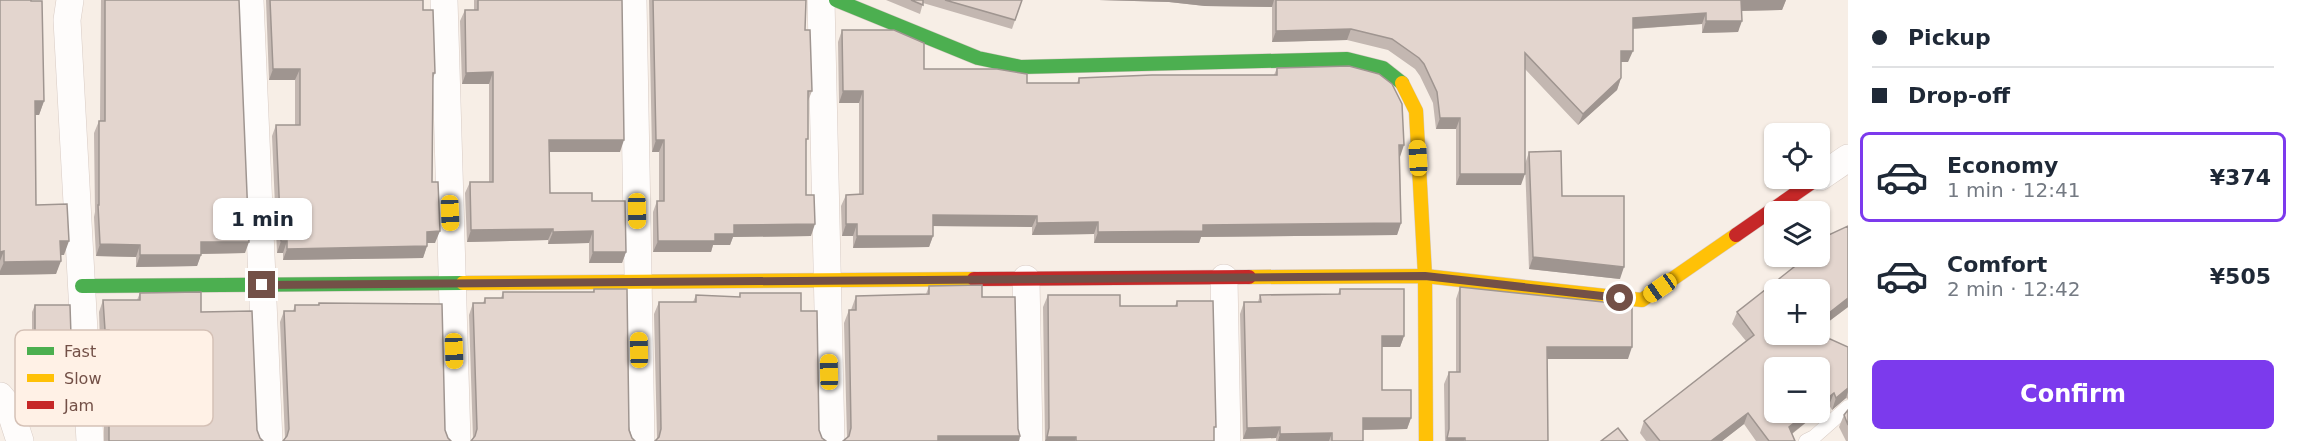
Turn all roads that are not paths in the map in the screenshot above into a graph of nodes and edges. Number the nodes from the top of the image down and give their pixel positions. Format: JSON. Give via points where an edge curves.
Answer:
{"nodes":[{"id":1,"x":70,"y":0,"type":"edge"},
{"id":2,"x":250,"y":0,"type":"edge"},
{"id":3,"x":444,"y":0,"type":"edge"},
{"id":4,"x":633,"y":0,"type":"edge"},
{"id":5,"x":820,"y":0,"type":"edge"},
{"id":6,"x":836,"y":0,"type":"edge"},
{"id":7,"x":1848,"y":158,"type":"edge"},
{"id":8,"x":1830,"y":170,"type":"edge"},
{"id":9,"x":1803,"y":189,"type":"edge"},
{"id":10,"x":1425,"y":276,"type":"junction"},
{"id":11,"x":1224,"y":278,"type":"junction"},
{"id":12,"x":1026,"y":279,"type":"junction"},
{"id":13,"x":827,"y":281,"type":"junction"},
{"id":14,"x":638,"y":282,"type":"junction"},
{"id":15,"x":453,"y":284,"type":"junction"},
{"id":16,"x":262,"y":285,"type":"junction"},
{"id":17,"x":82,"y":286,"type":"junction"},
{"id":18,"x":84,"y":330,"type":"edge"},
{"id":19,"x":3,"y":405,"type":"edge"},
{"id":20,"x":1848,"y":407,"type":"edge"},
{"id":21,"x":89,"y":426,"type":"edge"},
{"id":22,"x":20,"y":441,"type":"edge"},
{"id":23,"x":90,"y":441,"type":"edge"},
{"id":24,"x":269,"y":441,"type":"edge"},
{"id":25,"x":457,"y":441,"type":"edge"},
{"id":26,"x":641,"y":441,"type":"edge"},
{"id":27,"x":831,"y":441,"type":"edge"},
{"id":28,"x":1029,"y":441,"type":"edge"},
{"id":29,"x":1227,"y":441,"type":"edge"},
{"id":30,"x":1426,"y":441,"type":"edge"},
{"id":31,"x":1806,"y":441,"type":"edge"}],
"edges":[{"from":1,"to":17,"type":"street","via":[[67,20]]},
{"from":2,"to":16,"type":"street"},
{"from":3,"to":15,"type":"street"},
{"from":4,"to":14,"type":"street"},
{"from":5,"to":13,"type":"street"},
{"from":6,"to":10,"type":"street","via":[[978,58],[1022,67],[1347,59],[1383,68],[1403,84],[1416,111]]},
{"from":7,"to":8,"type":"street"},
{"from":9,"to":10,"type":"street","via":[[1642,300]]},
{"from":10,"to":11,"type":"street"},
{"from":10,"to":30,"type":"street"},
{"from":11,"to":12,"type":"street"},
{"from":11,"to":29,"type":"street"},
{"from":12,"to":13,"type":"street"},
{"from":12,"to":28,"type":"street"},
{"from":13,"to":14,"type":"street"},
{"from":13,"to":27,"type":"street"},
{"from":14,"to":15,"type":"street"},
{"from":14,"to":26,"type":"street"},
{"from":15,"to":16,"type":"street"},
{"from":15,"to":25,"type":"street"},
{"from":16,"to":17,"type":"street"},
{"from":16,"to":24,"type":"street"},
{"from":17,"to":18,"type":"street"},
{"from":19,"to":22,"type":"street"},
{"from":20,"to":31,"type":"lane"},
{"from":21,"to":23,"type":"street"}]}
